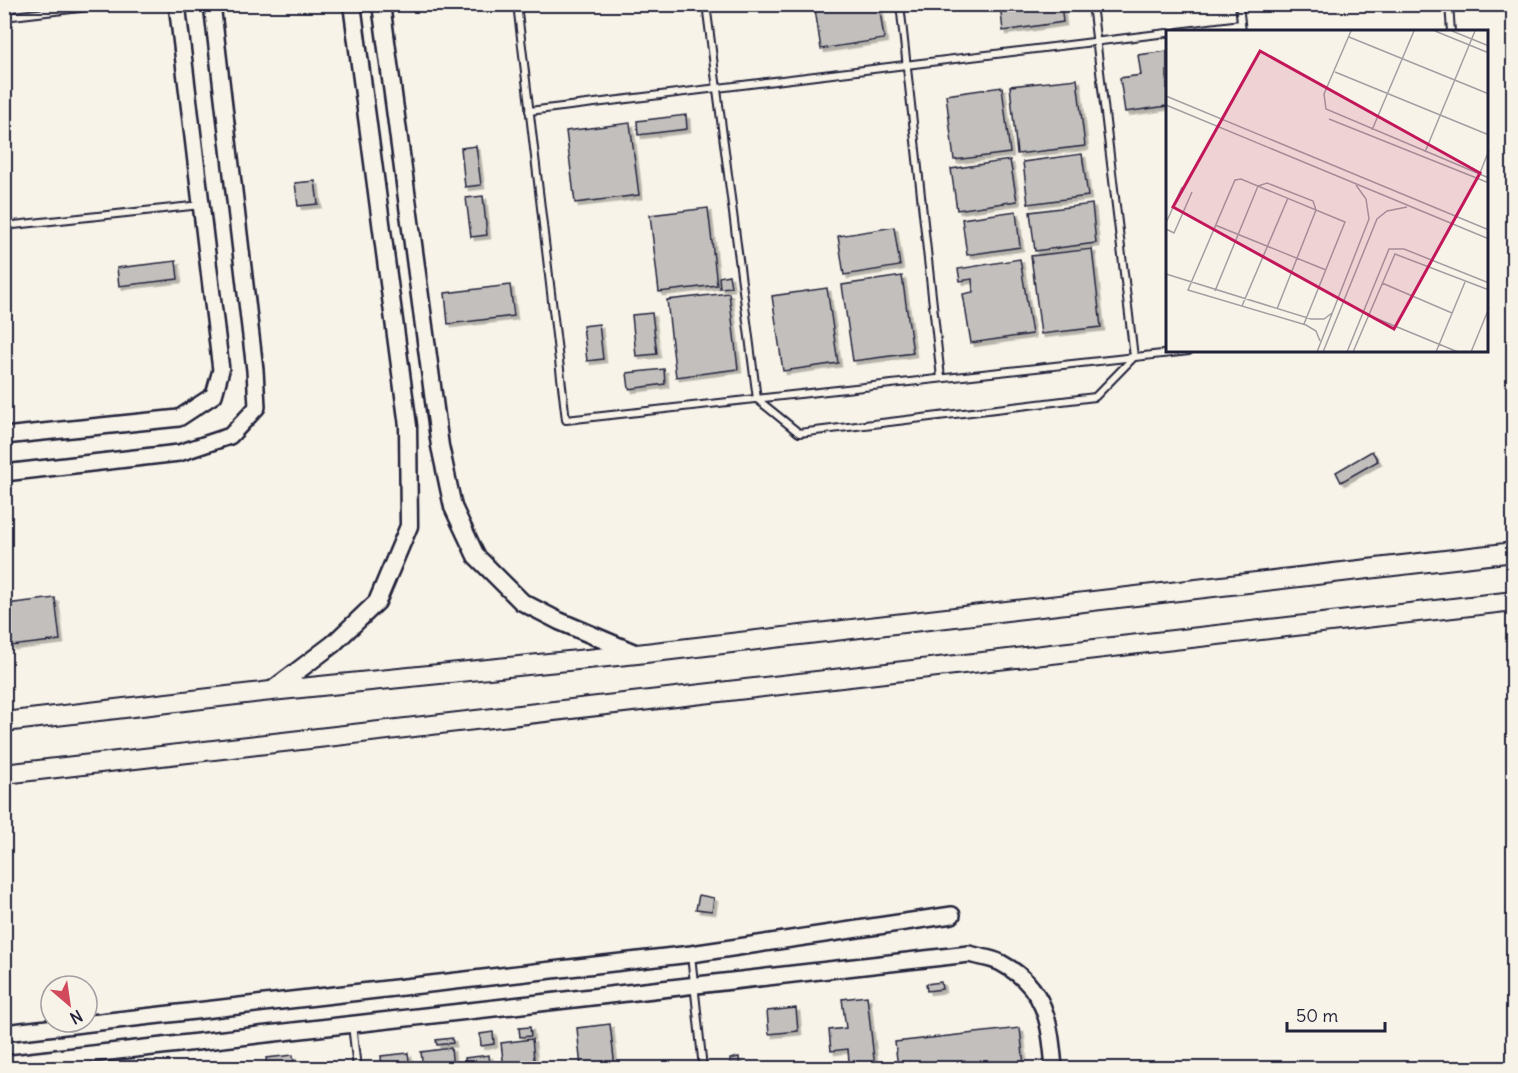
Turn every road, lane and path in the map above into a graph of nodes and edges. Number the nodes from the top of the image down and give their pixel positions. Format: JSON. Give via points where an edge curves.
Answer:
{"nodes":[{"id":1,"x":114,"y":4,"type":"edge"},
{"id":2,"x":177,"y":4,"type":"edge"},
{"id":3,"x":212,"y":4,"type":"edge"},
{"id":4,"x":352,"y":4,"type":"edge"},
{"id":5,"x":381,"y":4,"type":"edge"},
{"id":6,"x":516,"y":4,"type":"edge"},
{"id":7,"x":706,"y":4,"type":"edge"},
{"id":8,"x":900,"y":4,"type":"edge"},
{"id":9,"x":1092,"y":4,"type":"edge"},
{"id":10,"x":1239,"y":4,"type":"edge"},
{"id":11,"x":1449,"y":4,"type":"edge"},
{"id":12,"x":4,"y":17,"type":"edge"},
{"id":13,"x":1241,"y":24,"type":"junction"},
{"id":14,"x":1194,"y":30,"type":"edge"},
{"id":15,"x":1242,"y":30,"type":"edge"},
{"id":16,"x":1452,"y":30,"type":"edge"},
{"id":17,"x":1166,"y":33,"type":"edge"},
{"id":18,"x":1096,"y":41,"type":"junction"},
{"id":19,"x":906,"y":65,"type":"junction"},
{"id":20,"x":717,"y":88,"type":"junction"},
{"id":21,"x":393,"y":93,"type":"junction"},
{"id":22,"x":364,"y":98,"type":"junction"},
{"id":23,"x":529,"y":111,"type":"junction"},
{"id":24,"x":201,"y":206,"type":"junction"},
{"id":25,"x":4,"y":226,"type":"edge"},
{"id":26,"x":1180,"y":352,"type":"edge"},
{"id":27,"x":1134,"y":357,"type":"junction"},
{"id":28,"x":941,"y":378,"type":"junction"},
{"id":29,"x":757,"y":399,"type":"junction"},
{"id":30,"x":4,"y":436,"type":"edge"},
{"id":31,"x":4,"y":473,"type":"edge"},
{"id":32,"x":1514,"y":552,"type":"edge"},
{"id":33,"x":1514,"y":602,"type":"edge"},
{"id":34,"x":637,"y":654,"type":"junction"},
{"id":35,"x":272,"y":691,"type":"junction"},
{"id":36,"x":4,"y":722,"type":"edge"},
{"id":37,"x":4,"y":774,"type":"edge"},
{"id":38,"x":952,"y":915,"type":"dead end"},
{"id":39,"x":691,"y":954,"type":"junction"},
{"id":40,"x":694,"y":984,"type":"junction"},
{"id":41,"x":352,"y":1024,"type":"junction"},
{"id":42,"x":4,"y":1033,"type":"edge"},
{"id":43,"x":4,"y":1064,"type":"edge"},
{"id":44,"x":357,"y":1068,"type":"edge"},
{"id":45,"x":704,"y":1068,"type":"edge"},
{"id":46,"x":1054,"y":1068,"type":"edge"}],
"edges":[{"from":1,"to":12,"type":"lane"},
{"from":2,"to":24,"type":"street"},
{"from":3,"to":31,"type":"street","via":[[257,407],[230,436],[179,453]]},
{"from":4,"to":22,"type":"main road"},
{"from":5,"to":21,"type":"main road"},
{"from":6,"to":23,"type":"lane"},
{"from":7,"to":20,"type":"lane"},
{"from":8,"to":19,"type":"lane"},
{"from":9,"to":18,"type":"lane"},
{"from":10,"to":13,"type":"lane"},
{"from":11,"to":16,"type":"lane"},
{"from":13,"to":14,"type":"lane"},
{"from":13,"to":15,"type":"lane"},
{"from":17,"to":18,"type":"lane"},
{"from":18,"to":19,"type":"lane"},
{"from":18,"to":27,"type":"lane"},
{"from":19,"to":20,"type":"lane"},
{"from":19,"to":28,"type":"lane"},
{"from":20,"to":23,"type":"lane"},
{"from":20,"to":29,"type":"lane"},
{"from":21,"to":22,"type":"main road"},
{"from":21,"to":34,"type":"main road","via":[[440,446],[453,507],[476,556],[522,602]]},
{"from":22,"to":35,"type":"main road","via":[[408,426],[409,526],[377,602],[333,644]]},
{"from":23,"to":29,"type":"lane","via":[[566,420]]},
{"from":24,"to":25,"type":"lane"},
{"from":24,"to":30,"type":"street","via":[[221,370],[214,395],[179,418]]},
{"from":26,"to":27,"type":"lane"},
{"from":27,"to":28,"type":"lane"},
{"from":27,"to":29,"type":"lane","via":[[1095,397],[799,433]]},
{"from":28,"to":29,"type":"lane"},
{"from":32,"to":34,"type":"main road"},
{"from":33,"to":37,"type":"main road"},
{"from":34,"to":35,"type":"main road"},
{"from":35,"to":36,"type":"main road"},
{"from":38,"to":39,"type":"street"},
{"from":39,"to":40,"type":"lane"},
{"from":39,"to":42,"type":"street"},
{"from":40,"to":41,"type":"street"},
{"from":40,"to":45,"type":"lane"},
{"from":40,"to":46,"type":"street","via":[[969,954],[999,962],[1030,987],[1042,1004],[1051,1033]]},
{"from":41,"to":43,"type":"street"},
{"from":41,"to":44,"type":"lane"}]}
